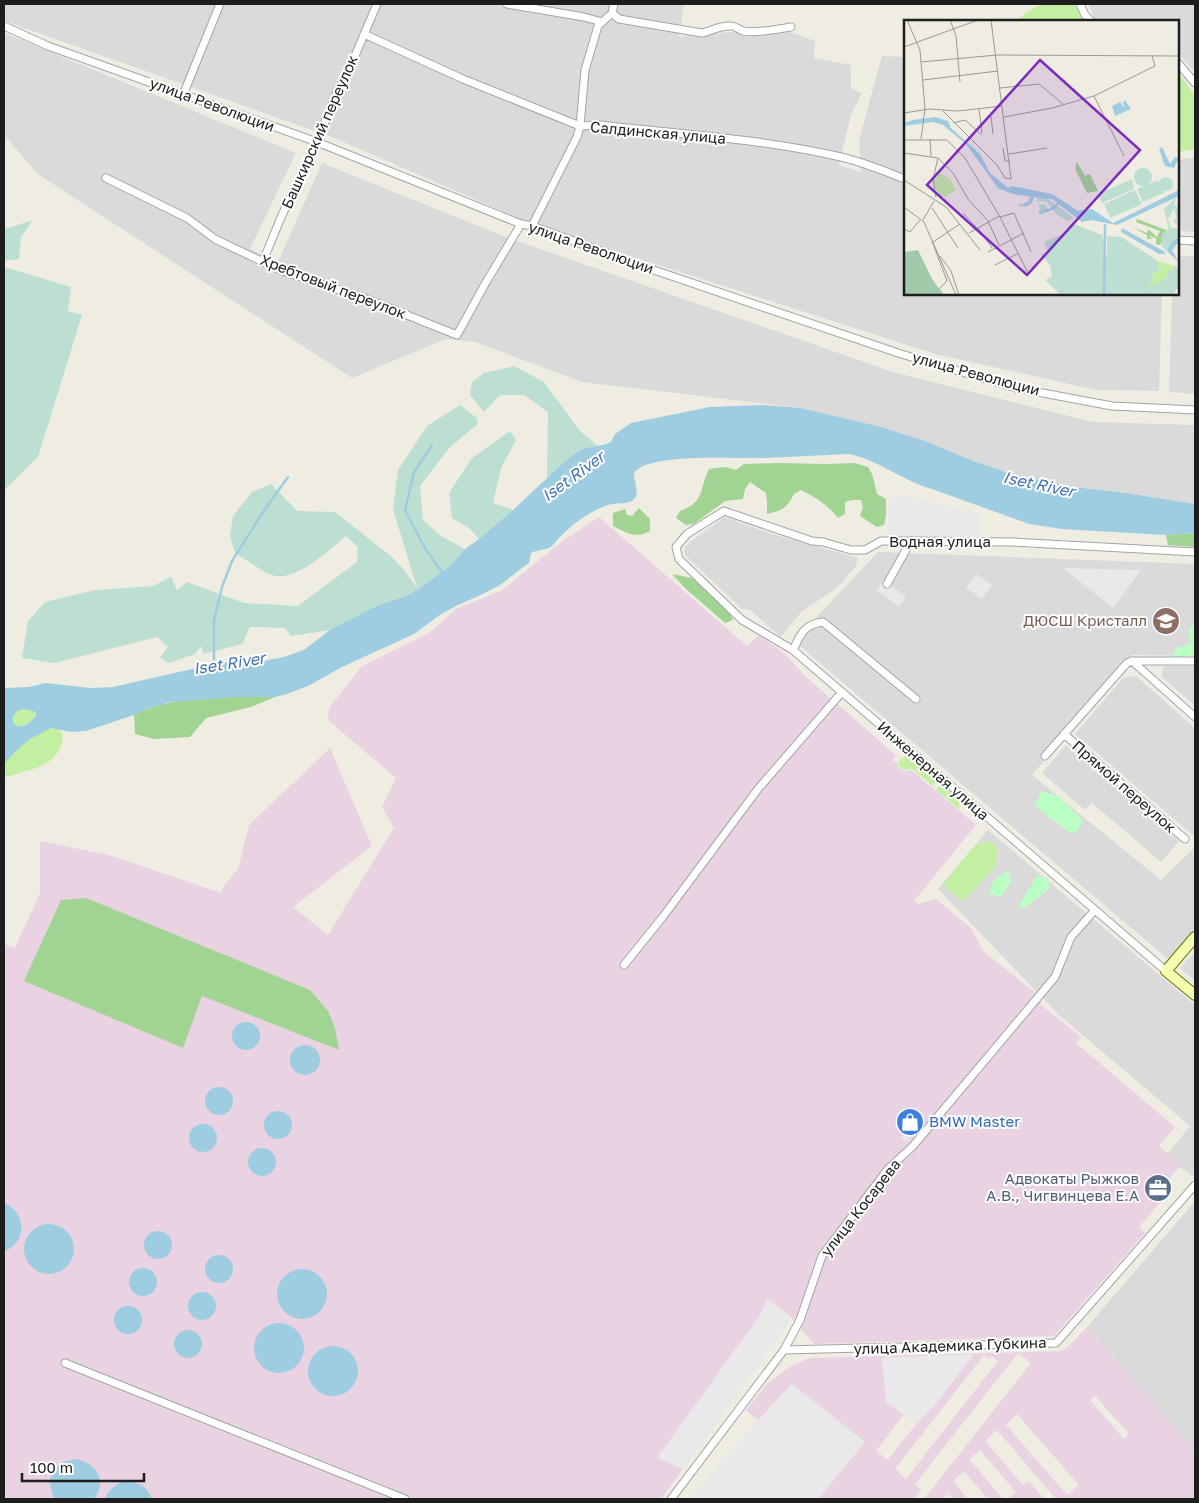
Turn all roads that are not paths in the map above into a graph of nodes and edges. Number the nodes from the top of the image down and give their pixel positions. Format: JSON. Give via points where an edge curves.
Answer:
{"nodes":[{"id":1,"x":220,"y":4,"type":"edge"},
{"id":2,"x":377,"y":4,"type":"edge"},
{"id":3,"x":507,"y":4,"type":"edge"},
{"id":4,"x":614,"y":4,"type":"edge"},
{"id":5,"x":1080,"y":4,"type":"edge"},
{"id":6,"x":612,"y":13,"type":"junction"},
{"id":7,"x":1090,"y":20,"type":"edge"},
{"id":8,"x":602,"y":22,"type":"junction"},
{"id":9,"x":4,"y":26,"type":"edge"},
{"id":10,"x":791,"y":27,"type":"dead end"},
{"id":11,"x":364,"y":34,"type":"junction"},
{"id":12,"x":1179,"y":63,"type":"edge"},
{"id":13,"x":1195,"y":83,"type":"edge"},
{"id":14,"x":183,"y":95,"type":"junction"},
{"id":15,"x":580,"y":126,"type":"junction"},
{"id":16,"x":317,"y":142,"type":"junction"},
{"id":17,"x":106,"y":178,"type":"dead end"},
{"id":18,"x":904,"y":179,"type":"edge"},
{"id":19,"x":521,"y":224,"type":"junction"},
{"id":20,"x":532,"y":226,"type":"junction"},
{"id":21,"x":1179,"y":240,"type":"edge"},
{"id":22,"x":1195,"y":241,"type":"edge"},
{"id":23,"x":263,"y":261,"type":"junction"},
{"id":24,"x":1195,"y":410,"type":"edge"},
{"id":25,"x":911,"y":541,"type":"junction"},
{"id":26,"x":676,"y":547,"type":"joint"},
{"id":27,"x":1195,"y":552,"type":"edge"},
{"id":28,"x":887,"y":584,"type":"dead end"},
{"id":29,"x":793,"y":650,"type":"junction"},
{"id":30,"x":1132,"y":661,"type":"junction"},
{"id":31,"x":1195,"y":661,"type":"edge"},
{"id":32,"x":842,"y":692,"type":"junction"},
{"id":33,"x":916,"y":699,"type":"dead end"},
{"id":34,"x":1195,"y":717,"type":"edge"},
{"id":35,"x":1064,"y":734,"type":"junction"},
{"id":36,"x":1045,"y":756,"type":"dead end"},
{"id":37,"x":1185,"y":839,"type":"dead end"},
{"id":38,"x":1095,"y":910,"type":"junction"},
{"id":39,"x":1195,"y":938,"type":"edge"},
{"id":40,"x":624,"y":965,"type":"dead end"},
{"id":41,"x":1166,"y":971,"type":"junction"},
{"id":42,"x":1195,"y":996,"type":"edge"},
{"id":43,"x":1195,"y":1185,"type":"edge"},
{"id":44,"x":784,"y":1350,"type":"junction"},
{"id":45,"x":65,"y":1363,"type":"dead end"},
{"id":46,"x":405,"y":1499,"type":"edge"},
{"id":47,"x":671,"y":1499,"type":"edge"}],
"edges":[{"from":1,"to":14,"type":"street"},
{"from":2,"to":11,"type":"street","name":"Башкирский переулок"},
{"from":3,"to":8,"type":"street"},
{"from":4,"to":6,"type":"street"},
{"from":5,"to":7,"type":"street"},
{"from":6,"to":8,"type":"street"},
{"from":6,"to":10,"type":"street","via":[[619,18],[702,33],[732,25],[744,31]]},
{"from":8,"to":15,"type":"street","via":[[598,26],[586,70]]},
{"from":9,"to":14,"type":"street","name":"улица Революции","via":[[48,46]]},
{"from":11,"to":15,"type":"street","name":"Салдинская улица"},
{"from":11,"to":16,"type":"street","name":"Башкирский переулок"},
{"from":12,"to":13,"type":"street"},
{"from":14,"to":16,"type":"street","name":"улица Революции"},
{"from":15,"to":18,"type":"street","name":"Салдинская улица","via":[[600,125],[788,147],[842,157]]},
{"from":15,"to":20,"type":"street"},
{"from":16,"to":19,"type":"street","name":"улица Революции"},
{"from":16,"to":23,"type":"street","name":"Башкирский переулок"},
{"from":17,"to":23,"type":"street","name":"Хребтовый переулок","via":[[187,218],[214,239]]},
{"from":19,"to":20,"type":"street","name":"улица Революции"},
{"from":19,"to":23,"type":"street","name":"Хребтовый переулок","via":[[457,335]]},
{"from":20,"to":24,"type":"street","name":"улица Революции","via":[[891,351],[1016,388],[1112,406]]},
{"from":21,"to":22,"type":"street"},
{"from":25,"to":26,"type":"street","name":"Водная улица","via":[[881,542],[865,550],[851,550],[812,541],[724,511],[687,534]]},
{"from":25,"to":27,"type":"street","name":"Водная улица","via":[[1013,542]]},
{"from":25,"to":28,"type":"street"},
{"from":26,"to":29,"type":"street","name":"Инженерная улица","via":[[679,559],[742,620]]},
{"from":29,"to":32,"type":"street","name":"Инженерная улица"},
{"from":29,"to":33,"type":"street","via":[[801,633],[813,623],[823,622]]},
{"from":30,"to":31,"type":"street"},
{"from":30,"to":34,"type":"street"},
{"from":30,"to":35,"type":"street"},
{"from":32,"to":38,"type":"street","name":"Инженерная улица"},
{"from":32,"to":40,"type":"street","via":[[758,789]]},
{"from":35,"to":36,"type":"street"},
{"from":35,"to":37,"type":"street","name":"Прямой переулок"},
{"from":38,"to":41,"type":"street","name":"Инженерная улица"},
{"from":38,"to":44,"type":"street","name":"улица Косарева","via":[[1071,937],[1055,977],[912,1146],[888,1169],[822,1256],[800,1320]]},
{"from":39,"to":41,"type":"street"},
{"from":41,"to":42,"type":"street","name":"Инженерная улица"},
{"from":43,"to":44,"type":"street","name":"улица Академика Губкина","via":[[1056,1343]]},
{"from":44,"to":47,"type":"street","name":"улица Косарева"},
{"from":45,"to":46,"type":"street"}]}
